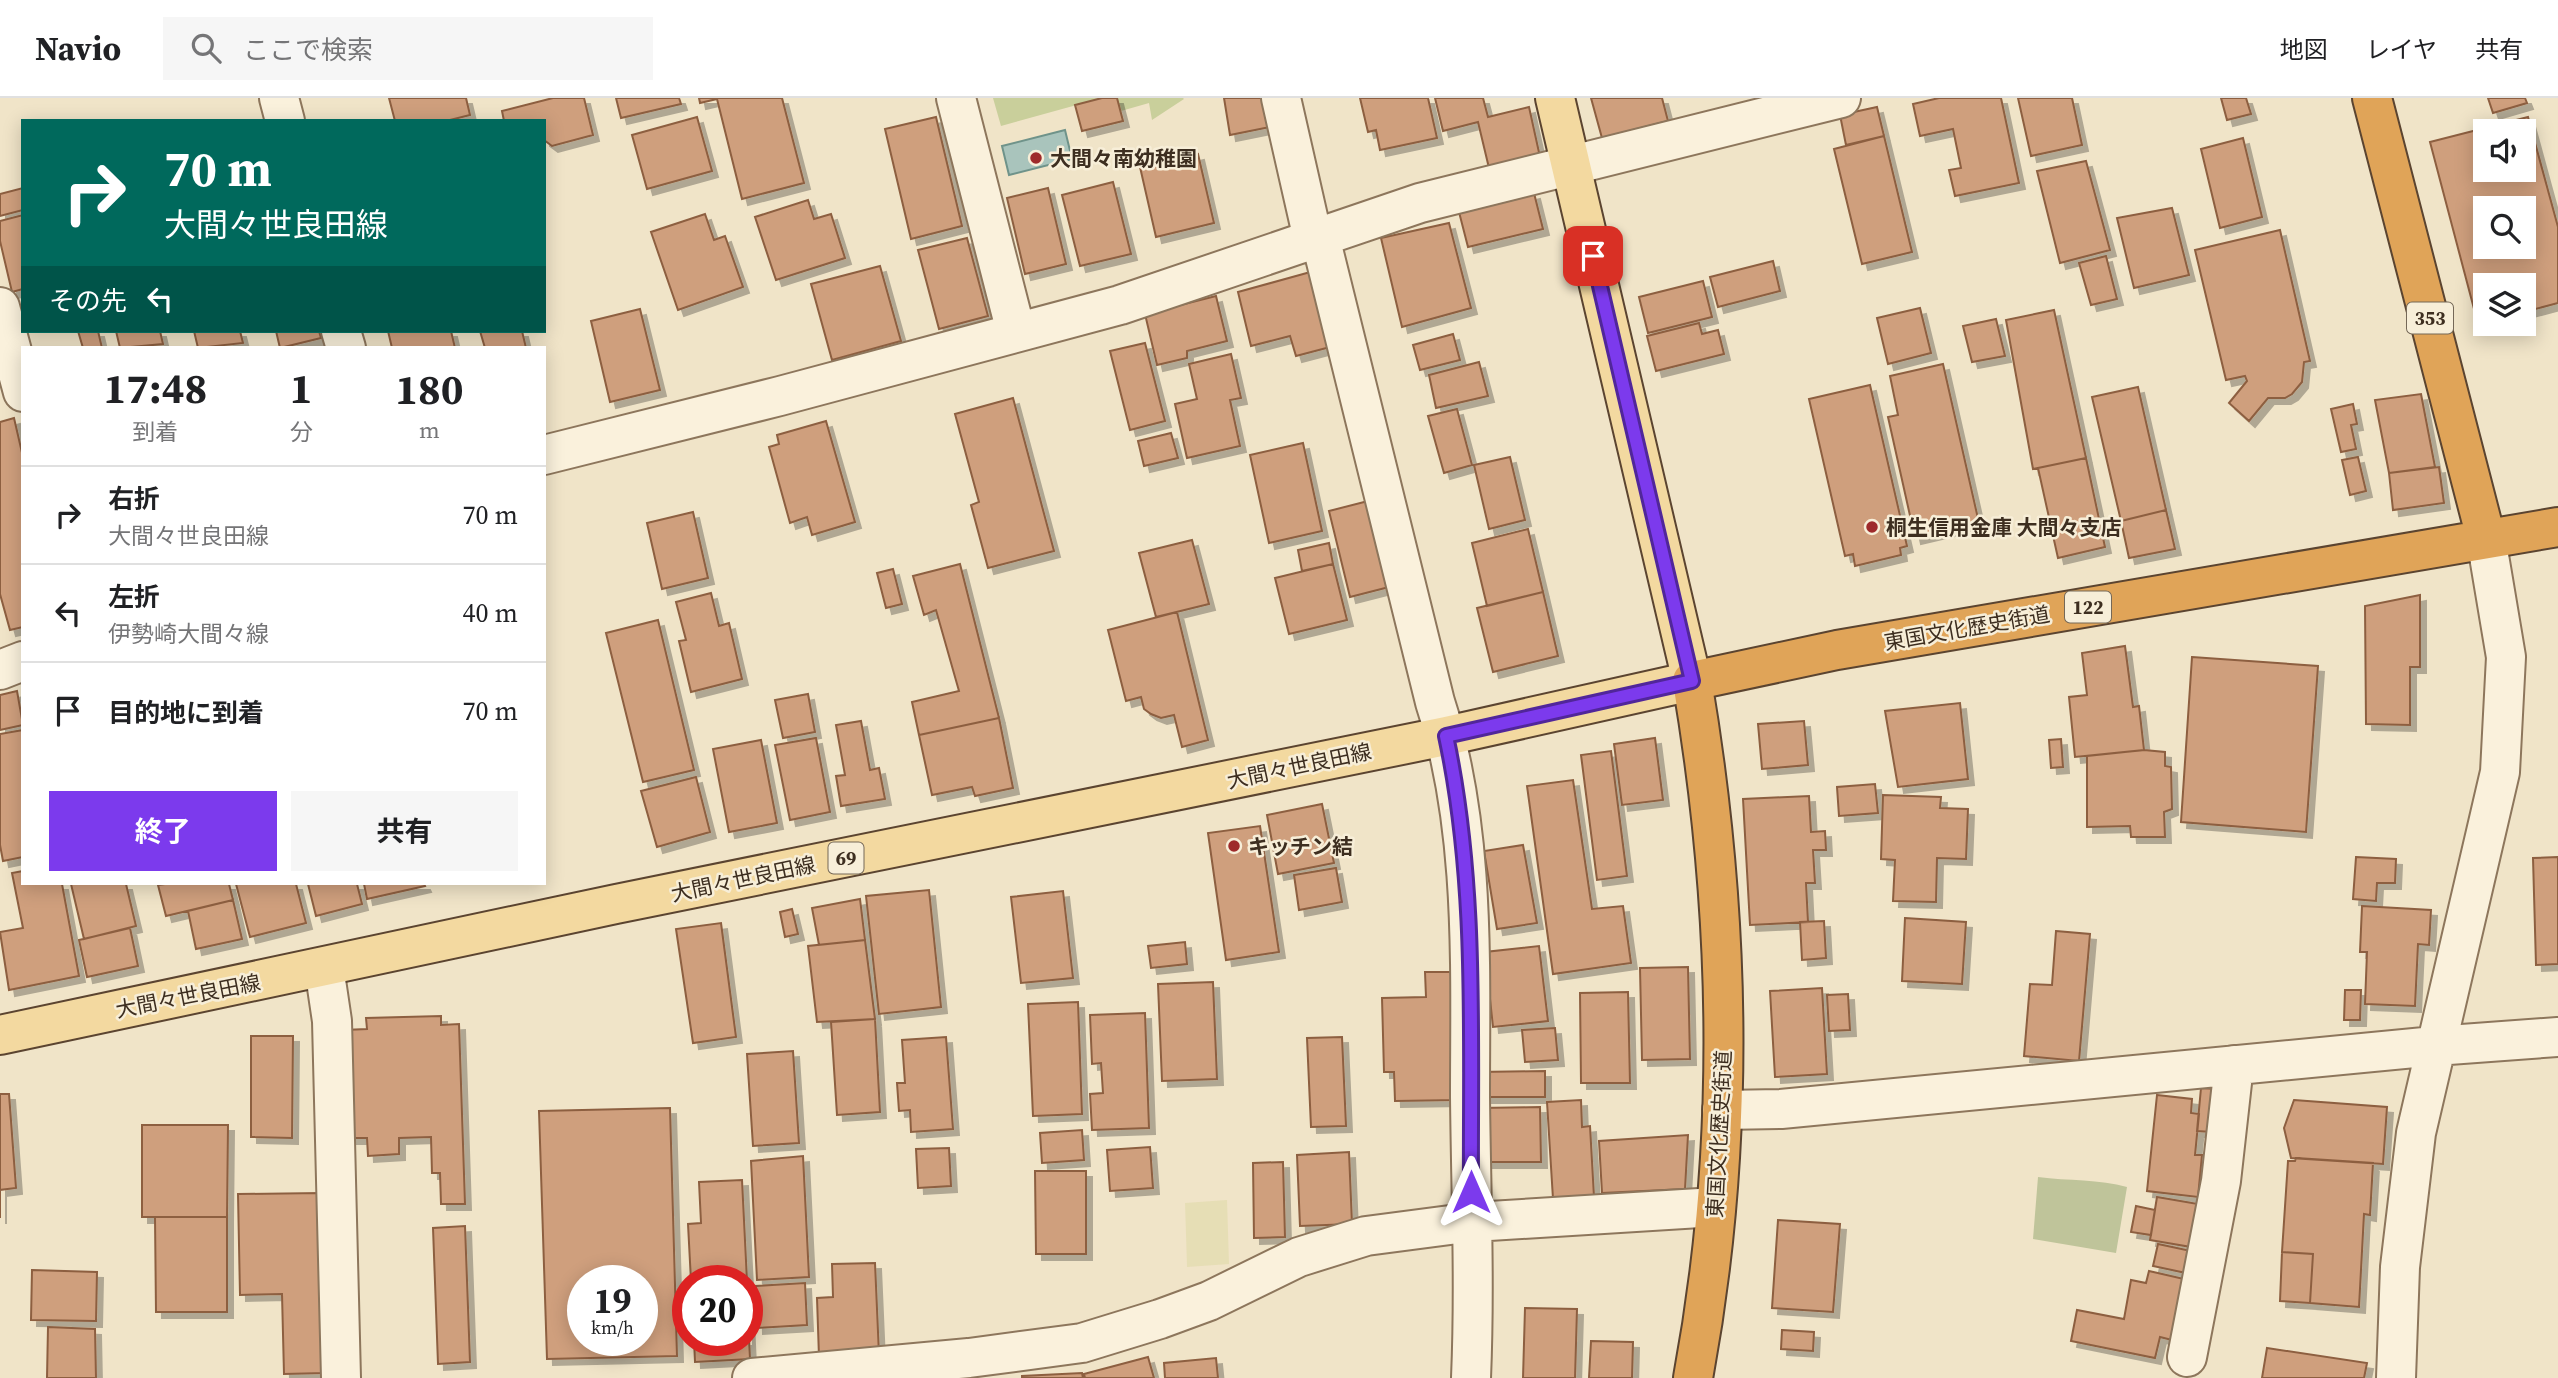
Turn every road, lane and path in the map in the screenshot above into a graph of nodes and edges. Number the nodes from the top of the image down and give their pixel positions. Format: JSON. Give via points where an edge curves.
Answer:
{"nodes":[{"id":1,"x":279,"y":98,"type":"edge"},
{"id":2,"x":956,"y":98,"type":"edge"},
{"id":3,"x":1281,"y":98,"type":"edge"},
{"id":4,"x":1555,"y":98,"type":"edge"},
{"id":5,"x":1841,"y":98,"type":"edge"},
{"id":6,"x":2372,"y":98,"type":"edge"},
{"id":7,"x":284,"y":119,"type":"edge"},
{"id":8,"x":1571,"y":165,"type":"junction"},
{"id":9,"x":1316,"y":238,"type":"junction"},
{"id":10,"x":0,"y":307,"type":"edge"},
{"id":11,"x":1016,"y":332,"type":"junction"},
{"id":12,"x":21,"y":385,"type":"edge"},
{"id":13,"x":546,"y":454,"type":"edge"},
{"id":14,"x":2558,"y":527,"type":"edge"},
{"id":15,"x":2486,"y":538,"type":"junction"},
{"id":16,"x":21,"y":662,"type":"edge"},
{"id":17,"x":0,"y":670,"type":"edge"},
{"id":18,"x":1692,"y":681,"type":"junction"},
{"id":19,"x":1446,"y":736,"type":"junction"},
{"id":20,"x":324,"y":967,"type":"junction"},
{"id":21,"x":0,"y":1035,"type":"edge"},
{"id":22,"x":2558,"y":1037,"type":"edge"},
{"id":23,"x":2435,"y":1045,"type":"junction"},
{"id":24,"x":2234,"y":1065,"type":"junction"},
{"id":25,"x":1722,"y":1110,"type":"junction"},
{"id":26,"x":1716,"y":1207,"type":"junction"},
{"id":27,"x":1473,"y":1222,"type":"junction"},
{"id":28,"x":2187,"y":1357,"type":"dead end"},
{"id":29,"x":341,"y":1378,"type":"edge"},
{"id":30,"x":752,"y":1378,"type":"edge"},
{"id":31,"x":1471,"y":1378,"type":"edge"},
{"id":32,"x":1693,"y":1378,"type":"edge"},
{"id":33,"x":2396,"y":1378,"type":"edge"}],
"edges":[{"from":1,"to":7,"type":"street"},
{"from":2,"to":11,"type":"street"},
{"from":3,"to":9,"type":"street"},
{"from":4,"to":8,"type":"main road"},
{"from":5,"to":8,"type":"street"},
{"from":6,"to":15,"type":"highway","number":"353"},
{"from":8,"to":9,"type":"street","via":[[1420,203]]},
{"from":8,"to":18,"type":"main road"},
{"from":9,"to":11,"type":"street","via":[[1143,298]]},
{"from":9,"to":19,"type":"street"},
{"from":10,"to":12,"type":"street"},
{"from":11,"to":13,"type":"street"},
{"from":14,"to":15,"type":"highway","number":"122"},
{"from":15,"to":18,"type":"highway","name":"東国文化歴史街道","number":"122","via":[[1837,650]]},
{"from":15,"to":23,"type":"street","via":[[2506,657],[2500,772]]},
{"from":16,"to":17,"type":"street"},
{"from":18,"to":19,"type":"main road","name":"大間々世良田線","number":"69"},
{"from":18,"to":25,"type":"highway","name":"東国文化歴史街道","via":[[1719,893]]},
{"from":19,"to":20,"type":"main road","name":"大間々世良田線","number":"69"},
{"from":19,"to":27,"type":"street","via":[[1461,818],[1470,951]]},
{"from":20,"to":21,"type":"main road","name":"大間々世良田線","number":"69"},
{"from":20,"to":29,"type":"street","via":[[332,1021]]},
{"from":22,"to":23,"type":"street"},
{"from":23,"to":24,"type":"street"},
{"from":23,"to":33,"type":"street","via":[[2405,1210]]},
{"from":24,"to":25,"type":"street"},
{"from":24,"to":28,"type":"street","via":[[2221,1181]]},
{"from":25,"to":26,"type":"highway","name":"東国文化歴史街道"},
{"from":26,"to":27,"type":"street"},
{"from":26,"to":32,"type":"highway","name":"東国文化歴史街道","via":[[1712,1267]]},
{"from":27,"to":30,"type":"street","via":[[1329,1245],[1209,1301],[1082,1343],[969,1359]]},
{"from":27,"to":31,"type":"street"}]}
